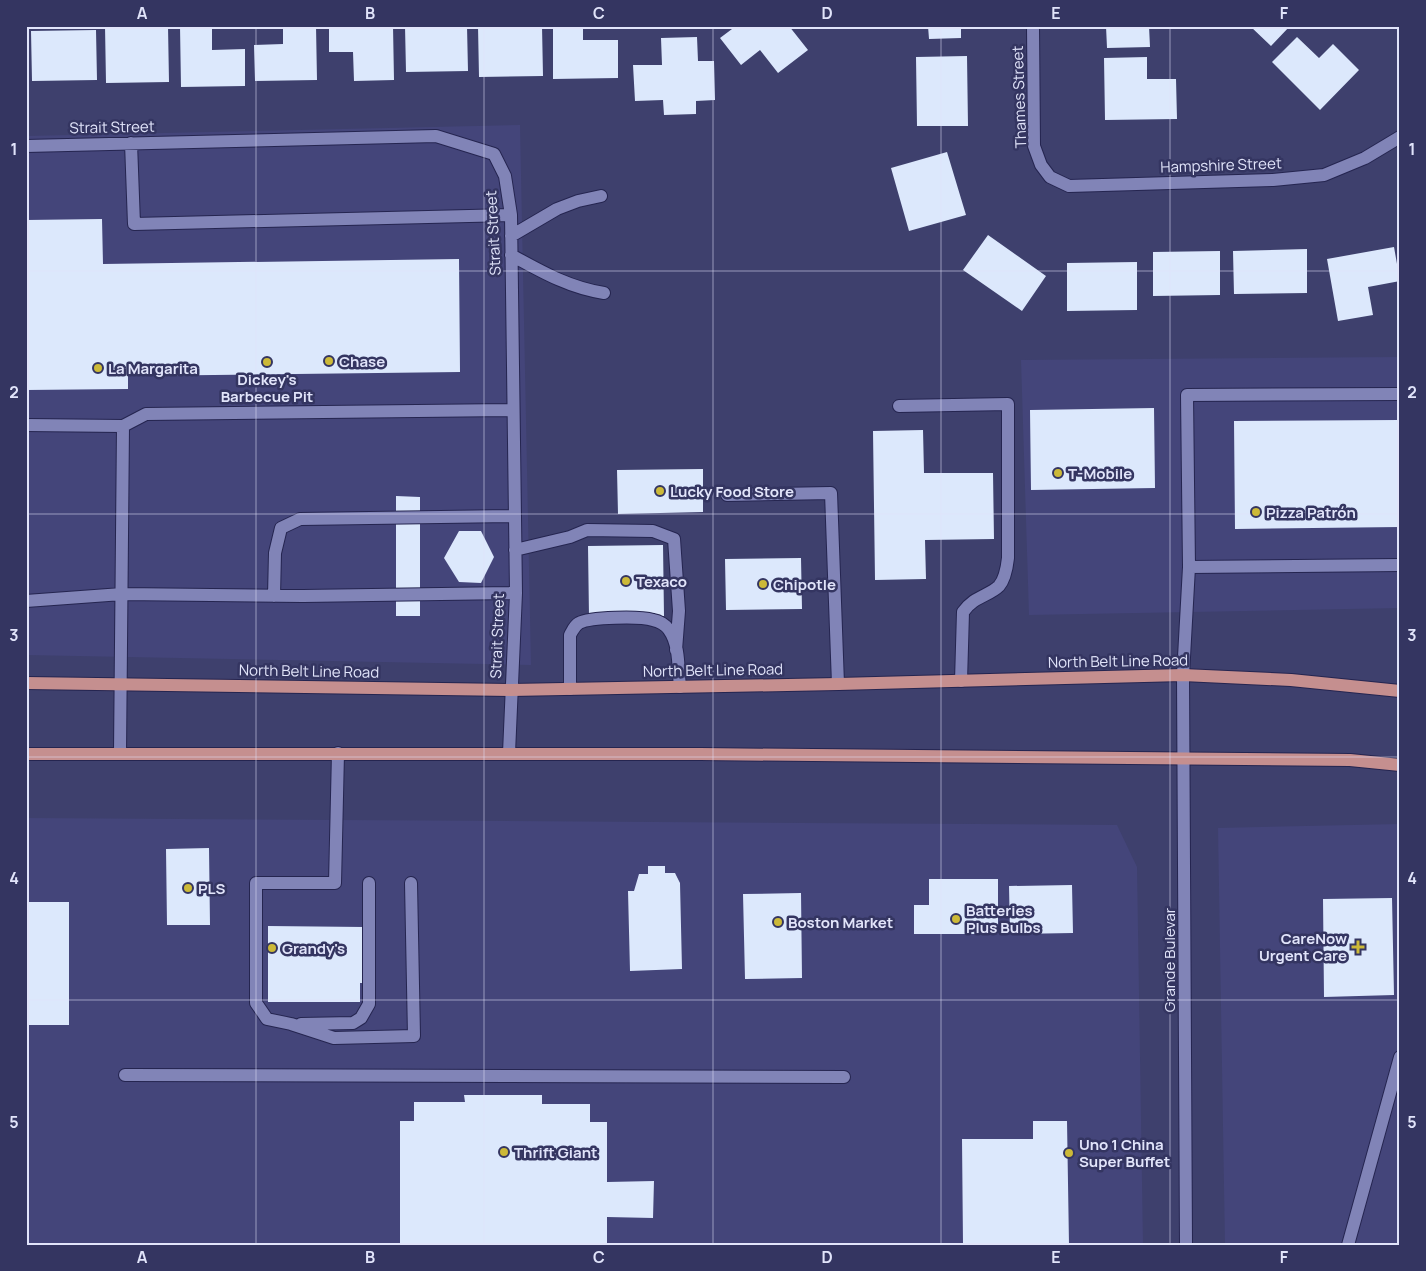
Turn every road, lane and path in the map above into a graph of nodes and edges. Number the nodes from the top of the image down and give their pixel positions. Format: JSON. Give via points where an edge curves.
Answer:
{"nodes":[{"id":1,"x":1032,"y":26,"type":"edge"},
{"id":2,"x":1400,"y":137,"type":"edge"},
{"id":3,"x":131,"y":143,"type":"junction"},
{"id":4,"x":26,"y":146,"type":"edge"},
{"id":5,"x":1041,"y":165,"type":"joint"},
{"id":6,"x":600,"y":196,"type":"dead end"},
{"id":7,"x":511,"y":215,"type":"junction"},
{"id":8,"x":511,"y":236,"type":"junction"},
{"id":9,"x":512,"y":255,"type":"junction"},
{"id":10,"x":604,"y":293,"type":"dead end"},
{"id":11,"x":1400,"y":394,"type":"edge"},
{"id":12,"x":899,"y":406,"type":"dead end"},
{"id":13,"x":513,"y":410,"type":"junction"},
{"id":14,"x":26,"y":425,"type":"edge"},
{"id":15,"x":123,"y":426,"type":"junction"},
{"id":16,"x":727,"y":495,"type":"dead end"},
{"id":17,"x":515,"y":516,"type":"junction"},
{"id":18,"x":515,"y":550,"type":"junction"},
{"id":19,"x":1400,"y":565,"type":"edge"},
{"id":20,"x":1189,"y":567,"type":"junction"},
{"id":21,"x":516,"y":593,"type":"junction"},
{"id":22,"x":122,"y":594,"type":"junction"},
{"id":23,"x":274,"y":596,"type":"junction"},
{"id":24,"x":26,"y":602,"type":"edge"},
{"id":25,"x":676,"y":650,"type":"junction"},
{"id":26,"x":1183,"y":675,"type":"junction"},
{"id":27,"x":961,"y":681,"type":"junction"},
{"id":28,"x":26,"y":683,"type":"edge"},
{"id":29,"x":121,"y":684,"type":"junction"},
{"id":30,"x":838,"y":684,"type":"junction"},
{"id":31,"x":680,"y":687,"type":"junction"},
{"id":32,"x":570,"y":689,"type":"junction"},
{"id":33,"x":511,"y":690,"type":"junction"},
{"id":34,"x":1400,"y":691,"type":"edge"},
{"id":35,"x":338,"y":753,"type":"junction"},
{"id":36,"x":509,"y":753,"type":"junction"},
{"id":37,"x":26,"y":754,"type":"edge"},
{"id":38,"x":120,"y":754,"type":"junction"},
{"id":39,"x":1184,"y":758,"type":"junction"},
{"id":40,"x":1400,"y":765,"type":"edge"},
{"id":41,"x":369,"y":883,"type":"dead end"},
{"id":42,"x":411,"y":883,"type":"dead end"},
{"id":43,"x":291,"y":1024,"type":"junction"},
{"id":44,"x":1400,"y":1057,"type":"edge"},
{"id":45,"x":125,"y":1075,"type":"dead end"},
{"id":46,"x":844,"y":1077,"type":"dead end"},
{"id":47,"x":1186,"y":1245,"type":"edge"},
{"id":48,"x":1348,"y":1245,"type":"edge"}],
"edges":[{"from":1,"to":5,"type":"street","name":"Thames Street","via":[[1034,146]]},
{"from":2,"to":5,"type":"street","name":"Hampshire Street","via":[[1365,158],[1324,175],[1273,180],[1069,186],[1050,177]]},
{"from":3,"to":4,"type":"street","name":"Strait Street"},
{"from":3,"to":7,"type":"street","name":"Strait Street","via":[[436,136],[494,154],[505,176]]},
{"from":3,"to":7,"type":"street","via":[[134,224]]},
{"from":6,"to":8,"type":"street","via":[[557,209]]},
{"from":7,"to":8,"type":"street","name":"Strait Street"},
{"from":8,"to":9,"type":"street","name":"Strait Street"},
{"from":9,"to":10,"type":"street","via":[[554,278],[584,290]]},
{"from":9,"to":13,"type":"street","name":"Strait Street"},
{"from":11,"to":20,"type":"street","name":"Grande Bulevar","via":[[1187,394]]},
{"from":12,"to":27,"type":"street","via":[[1008,404],[1006,570],[999,586],[974,600],[963,612]]},
{"from":13,"to":15,"type":"street","via":[[146,414]]},
{"from":13,"to":17,"type":"street","name":"Strait Street"},
{"from":14,"to":15,"type":"street"},
{"from":15,"to":22,"type":"street"},
{"from":16,"to":30,"type":"street","via":[[831,493]]},
{"from":17,"to":18,"type":"street","name":"Strait Street"},
{"from":17,"to":23,"type":"street","via":[[300,519],[281,528],[275,553]]},
{"from":18,"to":21,"type":"street","name":"Strait Street"},
{"from":18,"to":25,"type":"street","via":[[587,530],[653,531],[674,539],[679,611]]},
{"from":19,"to":20,"type":"street"},
{"from":20,"to":26,"type":"street","name":"Grande Bulevar"},
{"from":21,"to":23,"type":"street"},
{"from":21,"to":33,"type":"street","name":"Strait Street"},
{"from":22,"to":23,"type":"street"},
{"from":22,"to":24,"type":"street"},
{"from":22,"to":29,"type":"street"},
{"from":25,"to":31,"type":"street"},
{"from":25,"to":32,"type":"street","via":[[670,630],[654,620],[603,619],[580,623],[570,636]]},
{"from":26,"to":27,"type":"main road","name":"North Belt Line Road"},
{"from":26,"to":34,"type":"main road","name":"North Belt Line Road","via":[[1290,680]]},
{"from":26,"to":39,"type":"street","name":"Grande Bulevar"},
{"from":27,"to":30,"type":"main road","name":"North Belt Line Road"},
{"from":28,"to":29,"type":"main road","name":"North Belt Line Road"},
{"from":29,"to":33,"type":"main road","name":"North Belt Line Road"},
{"from":29,"to":38,"type":"street"},
{"from":30,"to":31,"type":"main road","name":"North Belt Line Road"},
{"from":31,"to":32,"type":"main road","name":"North Belt Line Road"},
{"from":32,"to":33,"type":"main road","name":"North Belt Line Road"},
{"from":33,"to":36,"type":"street","name":"Strait Street"},
{"from":35,"to":36,"type":"main road"},
{"from":35,"to":38,"type":"main road"},
{"from":35,"to":43,"type":"street","via":[[336,883],[256,883],[256,1003],[267,1018]]},
{"from":36,"to":39,"type":"main road"},
{"from":37,"to":38,"type":"main road"},
{"from":39,"to":40,"type":"main road","via":[[1350,760]]},
{"from":39,"to":47,"type":"street","name":"Grande Bulevar"},
{"from":41,"to":43,"type":"street","via":[[369,1004],[354,1023]]},
{"from":42,"to":43,"type":"street","via":[[414,1036],[334,1038]]},
{"from":44,"to":48,"type":"street"},
{"from":45,"to":46,"type":"street"}]}
